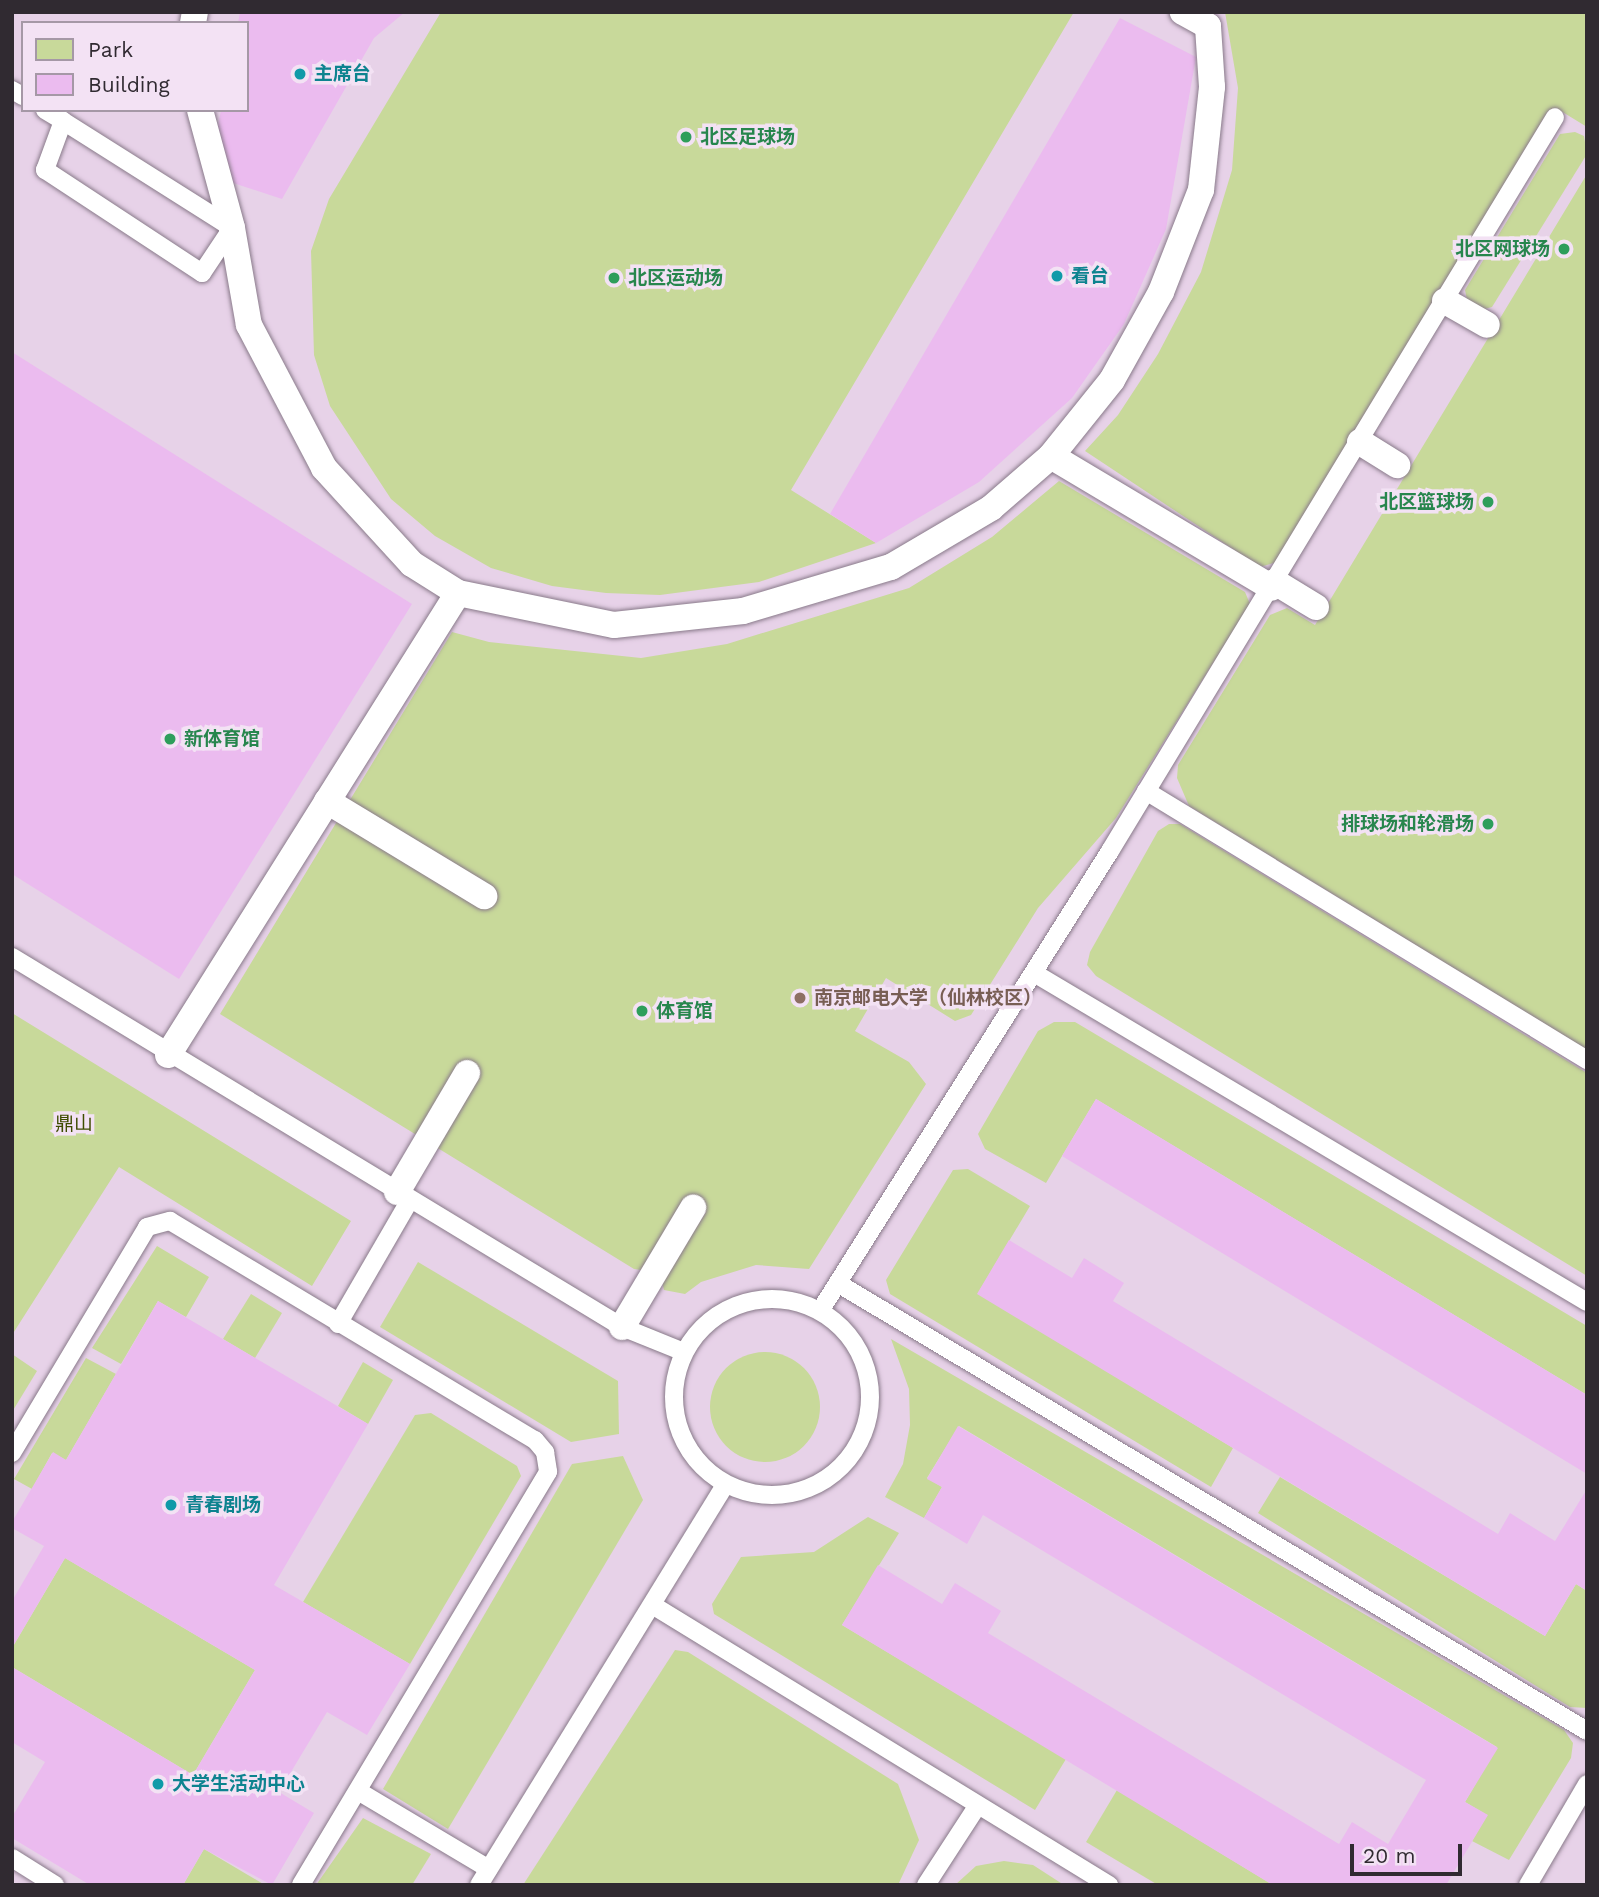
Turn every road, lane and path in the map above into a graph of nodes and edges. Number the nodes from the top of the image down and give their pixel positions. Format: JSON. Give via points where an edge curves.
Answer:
{"nodes":[{"id":1,"x":1183,"y":12,"type":"edge"},
{"id":2,"x":48,"y":112,"type":"edge"},
{"id":3,"x":201,"y":112,"type":"edge"},
{"id":4,"x":1555,"y":117,"type":"dead end"},
{"id":5,"x":62,"y":121,"type":"junction"},
{"id":6,"x":232,"y":228,"type":"junction"},
{"id":7,"x":1445,"y":301,"type":"junction"},
{"id":8,"x":1486,"y":326,"type":"dead end"},
{"id":9,"x":1360,"y":442,"type":"junction"},
{"id":10,"x":1051,"y":456,"type":"junction"},
{"id":11,"x":1397,"y":465,"type":"dead end"},
{"id":12,"x":1274,"y":585,"type":"junction"},
{"id":13,"x":458,"y":593,"type":"junction"},
{"id":14,"x":1316,"y":607,"type":"dead end"},
{"id":15,"x":1146,"y":791,"type":"junction"},
{"id":16,"x":327,"y":801,"type":"junction"},
{"id":17,"x":484,"y":896,"type":"dead end"},
{"id":18,"x":12,"y":957,"type":"edge"},
{"id":19,"x":1034,"y":973,"type":"junction"},
{"id":20,"x":168,"y":1055,"type":"junction"},
{"id":21,"x":1587,"y":1060,"type":"edge"},
{"id":22,"x":467,"y":1073,"type":"dead end"},
{"id":23,"x":403,"y":1196,"type":"junction"},
{"id":24,"x":693,"y":1208,"type":"dead end"},
{"id":25,"x":839,"y":1284,"type":"junction"},
{"id":26,"x":1587,"y":1302,"type":"edge"},
{"id":27,"x":820,"y":1311,"type":"junction"},
{"id":28,"x":338,"y":1324,"type":"junction"},
{"id":29,"x":622,"y":1327,"type":"junction"},
{"id":30,"x":684,"y":1352,"type":"junction"},
{"id":31,"x":12,"y":1453,"type":"edge"},
{"id":32,"x":725,"y":1485,"type":"junction"},
{"id":33,"x":654,"y":1606,"type":"junction"},
{"id":34,"x":1587,"y":1731,"type":"edge"},
{"id":35,"x":1587,"y":1784,"type":"edge"},
{"id":36,"x":358,"y":1791,"type":"junction"},
{"id":37,"x":978,"y":1805,"type":"junction"},
{"id":38,"x":12,"y":1858,"type":"edge"},
{"id":39,"x":489,"y":1869,"type":"junction"},
{"id":40,"x":55,"y":1885,"type":"edge"},
{"id":41,"x":301,"y":1885,"type":"edge"},
{"id":42,"x":479,"y":1885,"type":"edge"},
{"id":43,"x":926,"y":1885,"type":"edge"},
{"id":44,"x":1110,"y":1885,"type":"edge"},
{"id":45,"x":1528,"y":1885,"type":"edge"}],
"edges":[{"from":1,"to":10,"type":"street","via":[[1208,26],[1212,87],[1201,190],[1161,292],[1112,380]]},
{"from":2,"to":5,"type":"lane"},
{"from":3,"to":6,"type":"street"},
{"from":4,"to":7,"type":"lane"},
{"from":5,"to":6,"type":"lane"},
{"from":5,"to":6,"type":"lane","via":[[45,170],[202,273]]},
{"from":6,"to":13,"type":"street","via":[[249,325],[324,468],[412,564]]},
{"from":7,"to":8,"type":"street"},
{"from":7,"to":9,"type":"lane"},
{"from":9,"to":11,"type":"street"},
{"from":9,"to":12,"type":"lane"},
{"from":10,"to":12,"type":"street"},
{"from":10,"to":13,"type":"street","via":[[991,508],[891,567],[743,611],[614,625]]},
{"from":12,"to":14,"type":"street"},
{"from":12,"to":15,"type":"lane"},
{"from":13,"to":16,"type":"street"},
{"from":15,"to":19,"type":"lane"},
{"from":15,"to":21,"type":"lane"},
{"from":16,"to":17,"type":"street"},
{"from":16,"to":20,"type":"street"},
{"from":18,"to":20,"type":"lane"},
{"from":19,"to":25,"type":"lane"},
{"from":19,"to":26,"type":"lane"},
{"from":20,"to":23,"type":"lane"},
{"from":22,"to":23,"type":"street"},
{"from":23,"to":28,"type":"lane"},
{"from":23,"to":29,"type":"lane"},
{"from":24,"to":29,"type":"street"},
{"from":25,"to":27,"type":"lane"},
{"from":25,"to":34,"type":"lane"},
{"from":27,"to":30,"type":"lane","via":[[791,1300],[759,1299],[729,1308],[703,1327]]},
{"from":27,"to":32,"type":"lane","via":[[859,1351],[871,1406],[864,1433],[831,1477],[807,1490],[779,1496]]},
{"from":28,"to":31,"type":"lane","via":[[170,1221],[158,1222],[147,1227]]},
{"from":28,"to":36,"type":"lane","via":[[535,1440],[545,1452],[548,1472]]},
{"from":29,"to":30,"type":"lane"},
{"from":30,"to":32,"type":"lane","via":[[675,1381],[675,1411],[689,1449]]},
{"from":32,"to":33,"type":"lane"},
{"from":33,"to":37,"type":"lane"},
{"from":33,"to":39,"type":"lane"},
{"from":35,"to":45,"type":"lane"},
{"from":36,"to":39,"type":"lane"},
{"from":36,"to":41,"type":"lane"},
{"from":37,"to":43,"type":"lane"},
{"from":37,"to":44,"type":"lane"},
{"from":38,"to":40,"type":"lane"},
{"from":39,"to":42,"type":"lane"}]}
